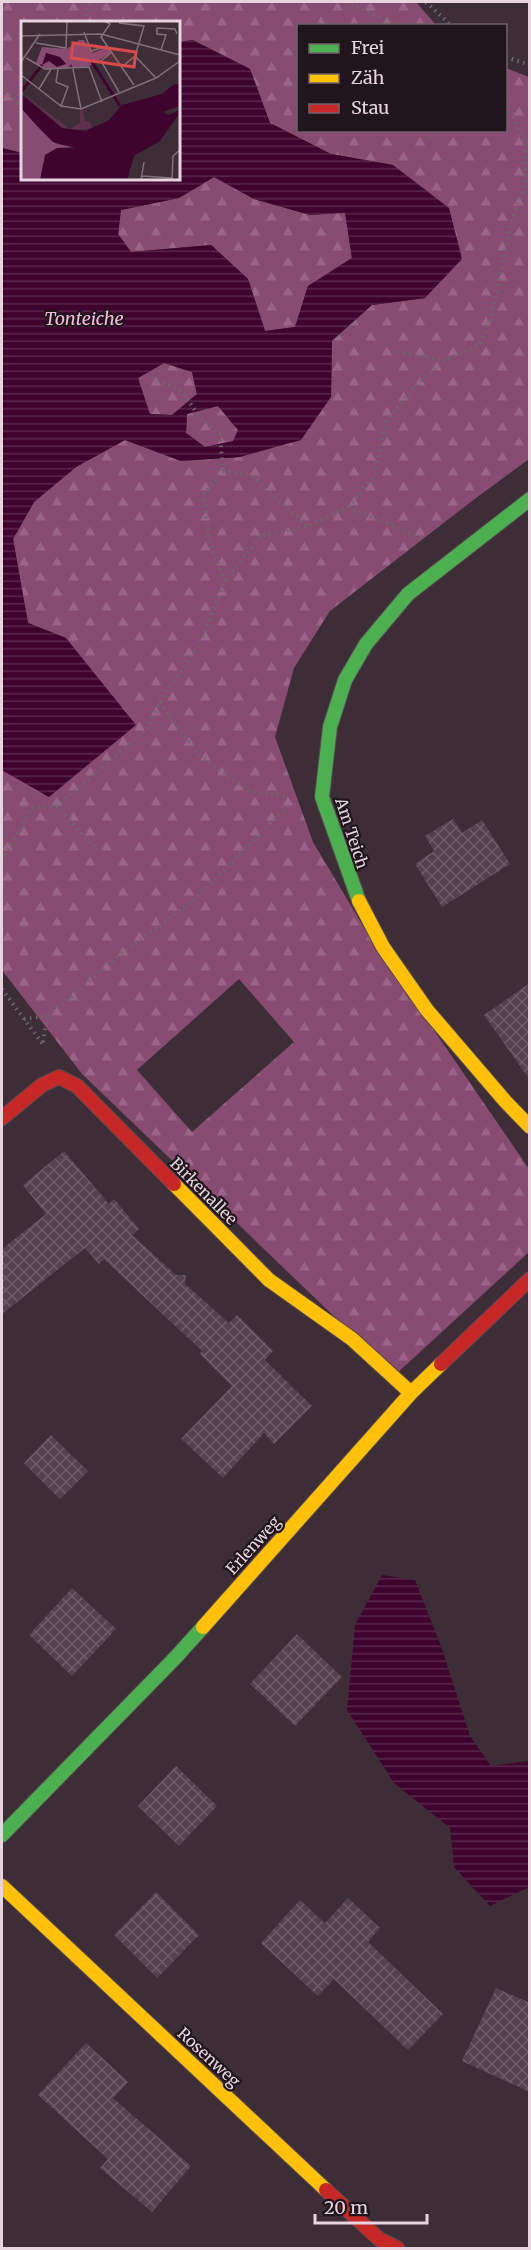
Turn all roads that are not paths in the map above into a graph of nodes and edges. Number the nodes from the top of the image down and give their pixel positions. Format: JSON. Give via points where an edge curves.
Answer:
{"nodes":[{"id":1,"x":530,"y":499,"type":"edge"},
{"id":2,"x":2,"y":1118,"type":"edge"},
{"id":3,"x":530,"y":1127,"type":"edge"},
{"id":4,"x":530,"y":1278,"type":"edge"},
{"id":5,"x":411,"y":1393,"type":"junction"},
{"id":6,"x":2,"y":1835,"type":"edge"},
{"id":7,"x":2,"y":1886,"type":"edge"},
{"id":8,"x":397,"y":2248,"type":"edge"}],
"edges":[{"from":1,"to":3,"type":"street","name":"Am Teich","via":[[408,594],[366,644],[345,680],[330,728],[322,797],[354,891],[383,948],[427,1010]]},
{"from":2,"to":5,"type":"street","name":"Birkenallee","via":[[42,1085],[59,1077],[77,1086],[268,1280],[352,1339]]},
{"from":4,"to":5,"type":"street","name":"Erlenweg"},
{"from":5,"to":6,"type":"street","name":"Erlenweg","via":[[176,1657]]},
{"from":7,"to":8,"type":"street","name":"Rosenweg","via":[[378,2239]]}]}
